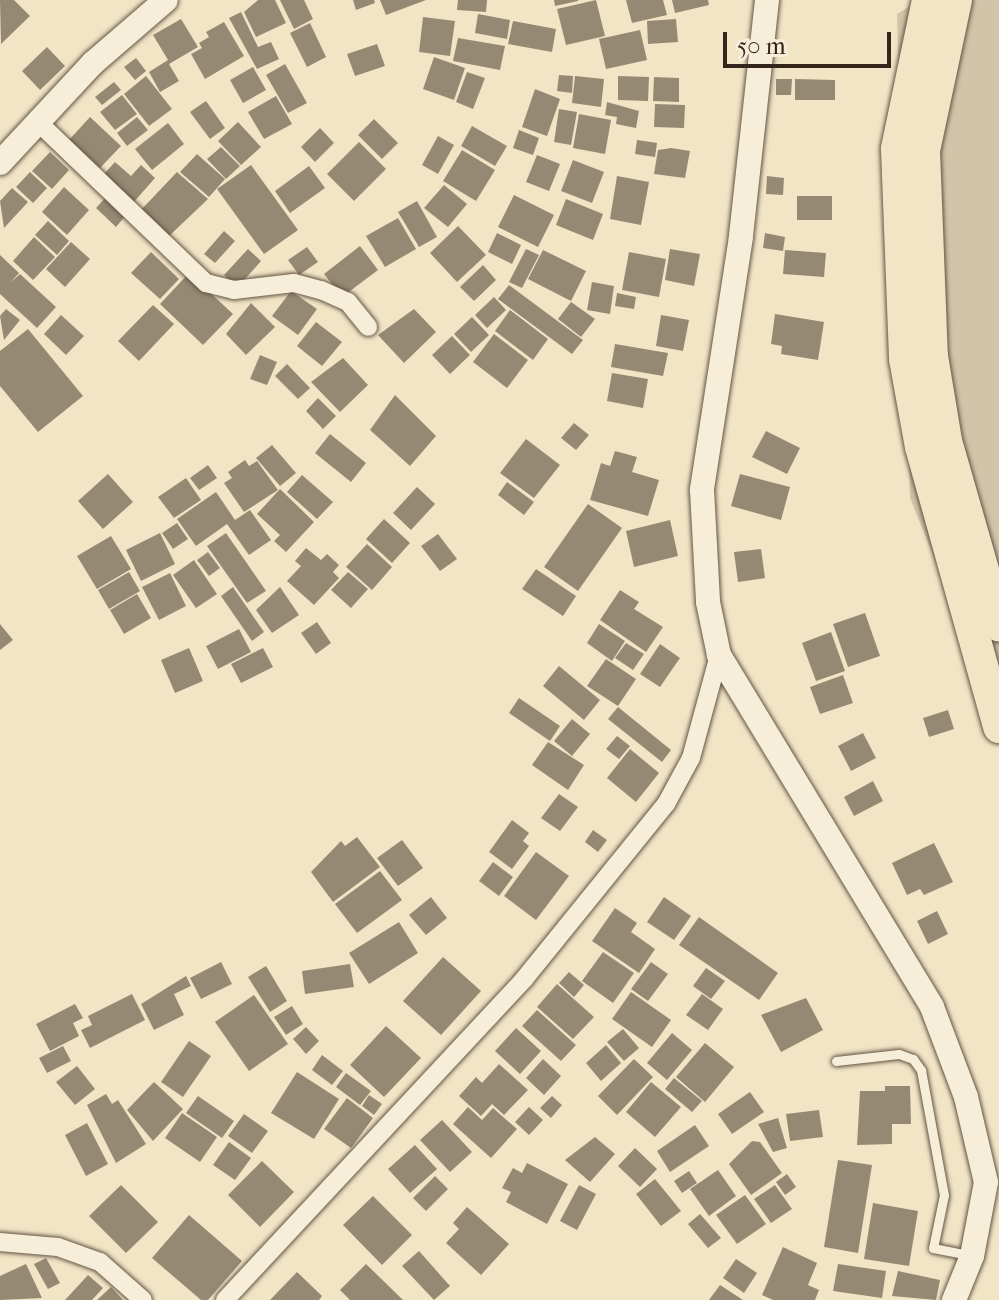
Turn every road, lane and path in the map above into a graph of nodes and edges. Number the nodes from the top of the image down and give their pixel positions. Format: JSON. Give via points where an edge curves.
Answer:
{"nodes":[{"id":1,"x":166,"y":0,"type":"edge"},
{"id":2,"x":767,"y":0,"type":"edge"},
{"id":3,"x":928,"y":0,"type":"edge"},
{"id":4,"x":956,"y":0,"type":"edge"},
{"id":5,"x":38,"y":122,"type":"junction"},
{"id":6,"x":0,"y":163,"type":"edge"},
{"id":7,"x":368,"y":327,"type":"dead end"},
{"id":8,"x":999,"y":626,"type":"edge"},
{"id":9,"x":719,"y":655,"type":"junction"},
{"id":10,"x":999,"y":727,"type":"edge"},
{"id":11,"x":836,"y":1061,"type":"dead end"},
{"id":12,"x":0,"y":1242,"type":"edge"},
{"id":13,"x":972,"y":1256,"type":"junction"},
{"id":14,"x":143,"y":1300,"type":"edge"},
{"id":15,"x":225,"y":1300,"type":"edge"},
{"id":16,"x":954,"y":1300,"type":"edge"}],
"edges":[{"from":1,"to":5,"type":"street","via":[[93,63]]},
{"from":2,"to":9,"type":"street","via":[[741,237],[702,490],[708,602]]},
{"from":3,"to":10,"type":"highway","via":[[897,149],[905,359],[921,447]]},
{"from":4,"to":8,"type":"highway","via":[[924,151],[932,356],[946,441]]},
{"from":5,"to":6,"type":"street"},
{"from":5,"to":7,"type":"street","via":[[206,283],[234,290],[294,283],[321,290],[348,302]]},
{"from":9,"to":13,"type":"street","via":[[932,1007],[966,1097],[986,1182]]},
{"from":9,"to":15,"type":"street","via":[[691,758],[666,804],[525,978]]},
{"from":11,"to":13,"type":"lane","via":[[899,1054],[913,1059],[921,1070],[944,1195],[933,1248]]},
{"from":12,"to":14,"type":"street","via":[[58,1247],[100,1262]]},
{"from":13,"to":16,"type":"street"}]}
